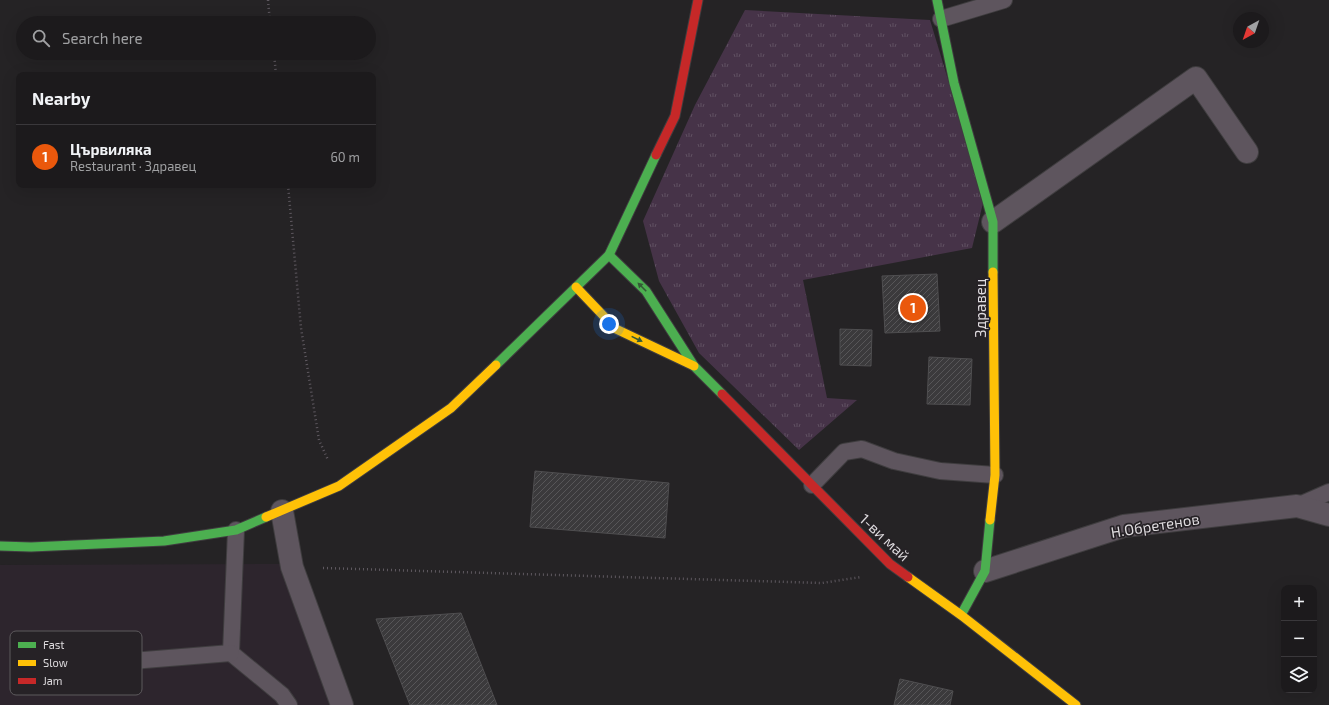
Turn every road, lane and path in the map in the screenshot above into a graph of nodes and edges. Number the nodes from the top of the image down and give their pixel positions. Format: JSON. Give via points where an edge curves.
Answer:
{"nodes":[{"id":1,"x":268,"y":0,"type":"edge"},
{"id":2,"x":698,"y":0,"type":"edge"},
{"id":3,"x":937,"y":0,"type":"edge"},
{"id":4,"x":1004,"y":0,"type":"edge"},
{"id":5,"x":269,"y":16,"type":"edge"},
{"id":6,"x":941,"y":19,"type":"junction"},
{"id":7,"x":275,"y":60,"type":"edge"},
{"id":8,"x":276,"y":72,"type":"edge"},
{"id":9,"x":1247,"y":152,"type":"dead end"},
{"id":10,"x":288,"y":188,"type":"edge"},
{"id":11,"x":993,"y":222,"type":"junction"},
{"id":12,"x":609,"y":255,"type":"junction"},
{"id":13,"x":576,"y":287,"type":"junction"},
{"id":14,"x":694,"y":366,"type":"junction"},
{"id":15,"x":995,"y":475,"type":"junction"},
{"id":16,"x":812,"y":485,"type":"junction"},
{"id":17,"x":339,"y":486,"type":"junction"},
{"id":18,"x":1329,"y":492,"type":"edge"},
{"id":19,"x":1297,"y":506,"type":"junction"},
{"id":20,"x":282,"y":511,"type":"junction"},
{"id":21,"x":1329,"y":515,"type":"edge"},
{"id":22,"x":236,"y":530,"type":"junction"},
{"id":23,"x":0,"y":546,"type":"edge"},
{"id":24,"x":890,"y":564,"type":"junction"},
{"id":25,"x":292,"y":567,"type":"junction"},
{"id":26,"x":985,"y":571,"type":"junction"},
{"id":27,"x":961,"y":615,"type":"junction"},
{"id":28,"x":231,"y":653,"type":"junction"},
{"id":29,"x":142,"y":660,"type":"edge"},
{"id":30,"x":289,"y":705,"type":"edge"},
{"id":31,"x":342,"y":705,"type":"edge"},
{"id":32,"x":1076,"y":705,"type":"edge"}],
"edges":[{"from":1,"to":5,"type":"path"},
{"from":2,"to":12,"type":"street","via":[[675,116]]},
{"from":3,"to":6,"type":"street","name":"Здравец"},
{"from":4,"to":6,"type":"lane"},
{"from":6,"to":11,"type":"street","name":"Здравец","via":[[954,82]]},
{"from":7,"to":8,"type":"path"},
{"from":9,"to":11,"type":"street","via":[[1196,78]]},
{"from":10,"to":17,"type":"path","via":[[301,328],[319,440]]},
{"from":11,"to":15,"type":"street","name":"Здравец"},
{"from":12,"to":13,"type":"street"},
{"from":14,"to":12,"type":"street","name":"1-ви май","one_way":true,"via":[[646,291]]},
{"from":13,"to":14,"type":"street","name":"1-ви май","one_way":true,"via":[[616,329]]},
{"from":13,"to":17,"type":"street","via":[[451,408]]},
{"from":14,"to":16,"type":"street","name":"1-ви май"},
{"from":15,"to":16,"type":"lane","via":[[940,471],[894,461],[862,449],[844,452]]},
{"from":15,"to":26,"type":"street","name":"Здравец"},
{"from":16,"to":24,"type":"street","name":"1-ви май"},
{"from":17,"to":20,"type":"street"},
{"from":18,"to":19,"type":"lane"},
{"from":19,"to":21,"type":"street","name":"Н.Обретенов"},
{"from":19,"to":26,"type":"street","name":"Н.Обретенов","via":[[1124,526]]},
{"from":20,"to":22,"type":"street"},
{"from":20,"to":25,"type":"street"},
{"from":22,"to":23,"type":"street","via":[[164,541]]},
{"from":22,"to":28,"type":"lane"},
{"from":24,"to":25,"type":"path","via":[[865,576],[822,583]]},
{"from":24,"to":27,"type":"street","name":"1-ви май"},
{"from":25,"to":31,"type":"street"},
{"from":26,"to":27,"type":"street","name":"Здравец"},
{"from":27,"to":32,"type":"street","name":"1-ви май"},
{"from":28,"to":29,"type":"lane"},
{"from":28,"to":30,"type":"lane","via":[[282,695]]}]}
